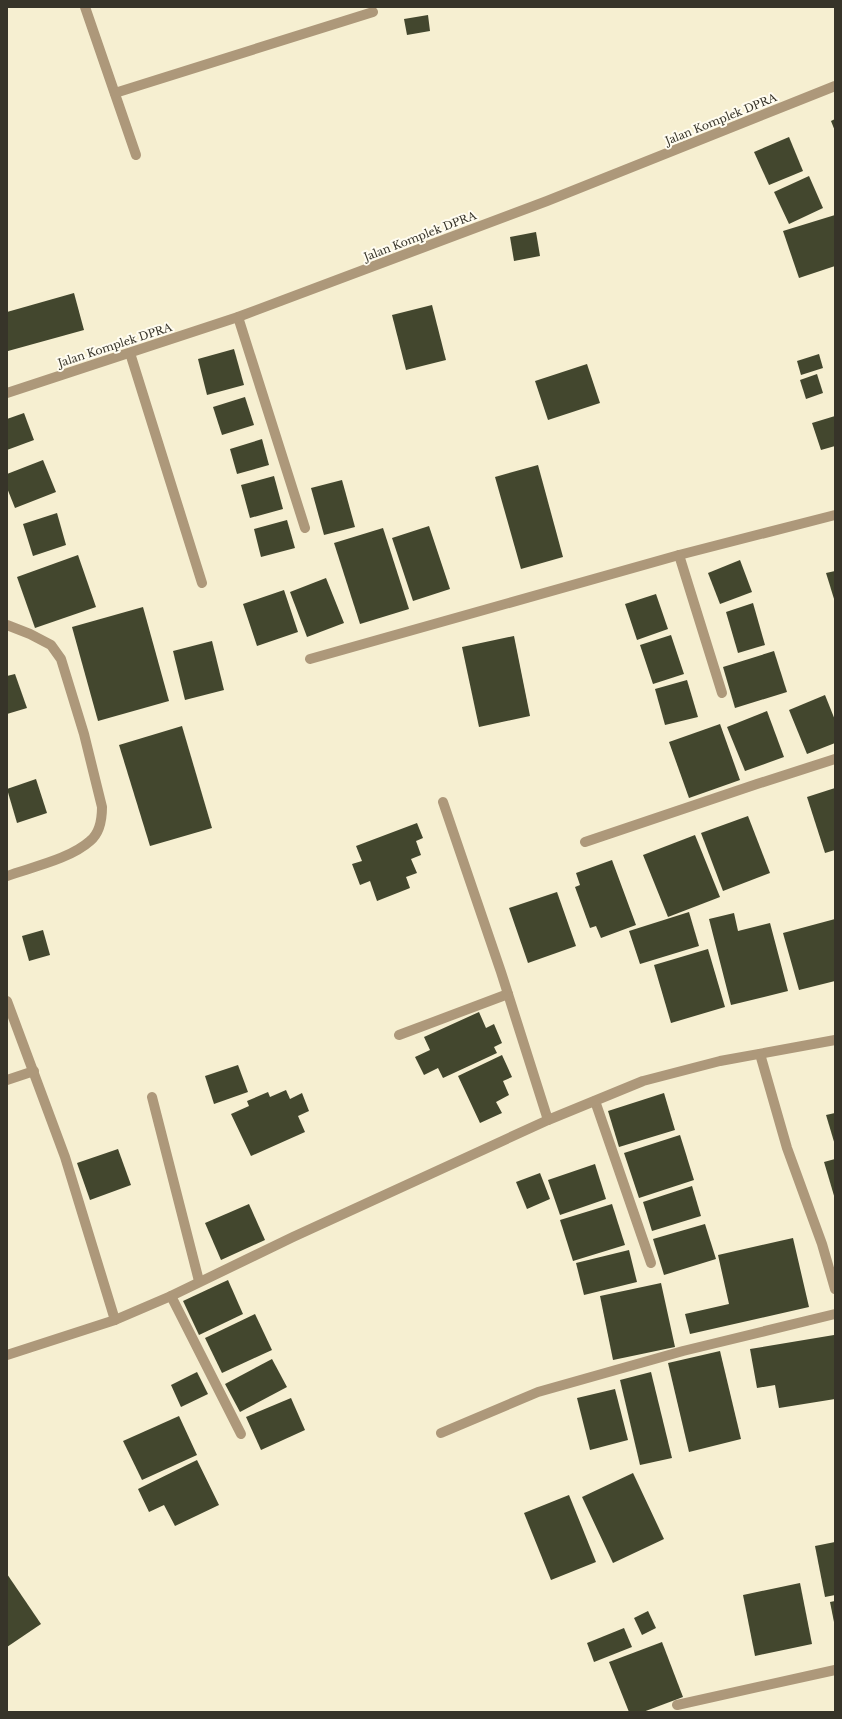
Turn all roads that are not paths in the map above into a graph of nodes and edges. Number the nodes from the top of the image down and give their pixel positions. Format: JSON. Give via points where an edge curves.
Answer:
{"nodes":[{"id":1,"x":85,"y":7,"type":"edge"},
{"id":2,"x":373,"y":12,"type":"dead end"},
{"id":3,"x":835,"y":86,"type":"edge"},
{"id":4,"x":115,"y":93,"type":"junction"},
{"id":5,"x":136,"y":155,"type":"dead end"},
{"id":6,"x":238,"y":317,"type":"junction"},
{"id":7,"x":130,"y":353,"type":"junction"},
{"id":8,"x":7,"y":392,"type":"edge"},
{"id":9,"x":835,"y":515,"type":"edge"},
{"id":10,"x":305,"y":528,"type":"dead end"},
{"id":11,"x":679,"y":555,"type":"junction"},
{"id":12,"x":202,"y":583,"type":"dead end"},
{"id":13,"x":7,"y":625,"type":"edge"},
{"id":14,"x":310,"y":659,"type":"dead end"},
{"id":15,"x":722,"y":693,"type":"dead end"},
{"id":16,"x":835,"y":759,"type":"edge"},
{"id":17,"x":443,"y":802,"type":"dead end"},
{"id":18,"x":585,"y":842,"type":"dead end"},
{"id":19,"x":7,"y":876,"type":"edge"},
{"id":20,"x":508,"y":994,"type":"junction"},
{"id":21,"x":7,"y":1001,"type":"edge"},
{"id":22,"x":399,"y":1035,"type":"dead end"},
{"id":23,"x":835,"y":1040,"type":"edge"},
{"id":24,"x":760,"y":1054,"type":"junction"},
{"id":25,"x":34,"y":1071,"type":"junction"},
{"id":26,"x":7,"y":1080,"type":"edge"},
{"id":27,"x":152,"y":1098,"type":"dead end"},
{"id":28,"x":595,"y":1101,"type":"junction"},
{"id":29,"x":548,"y":1120,"type":"junction"},
{"id":30,"x":651,"y":1263,"type":"dead end"},
{"id":31,"x":198,"y":1281,"type":"junction"},
{"id":32,"x":835,"y":1289,"type":"edge"},
{"id":33,"x":171,"y":1296,"type":"junction"},
{"id":34,"x":835,"y":1314,"type":"edge"},
{"id":35,"x":115,"y":1320,"type":"junction"},
{"id":36,"x":7,"y":1355,"type":"edge"},
{"id":37,"x":241,"y":1434,"type":"dead end"},
{"id":38,"x":441,"y":1434,"type":"dead end"},
{"id":39,"x":835,"y":1670,"type":"edge"},
{"id":40,"x":677,"y":1705,"type":"dead end"}],
"edges":[{"from":1,"to":4,"type":"street"},
{"from":2,"to":4,"type":"street"},
{"from":3,"to":6,"type":"street","name":"Jalan Komplek DPRA","via":[[547,201]]},
{"from":4,"to":5,"type":"street"},
{"from":6,"to":7,"type":"street","name":"Jalan Komplek DPRA"},
{"from":6,"to":10,"type":"street"},
{"from":7,"to":8,"type":"street","name":"Jalan Komplek DPRA"},
{"from":7,"to":12,"type":"street"},
{"from":9,"to":11,"type":"street"},
{"from":11,"to":14,"type":"street"},
{"from":11,"to":15,"type":"street"},
{"from":13,"to":19,"type":"street","via":[[51,646],[61,659],[84,734],[102,807],[102,819],[98,832],[91,841],[78,849],[60,858]]},
{"from":16,"to":18,"type":"street"},
{"from":17,"to":20,"type":"street"},
{"from":20,"to":22,"type":"street"},
{"from":20,"to":29,"type":"street"},
{"from":21,"to":25,"type":"street"},
{"from":23,"to":24,"type":"street"},
{"from":24,"to":28,"type":"street","via":[[720,1061],[643,1082]]},
{"from":24,"to":32,"type":"street","via":[[787,1148],[822,1244]]},
{"from":25,"to":26,"type":"street"},
{"from":25,"to":35,"type":"street","via":[[65,1157]]},
{"from":27,"to":31,"type":"street"},
{"from":28,"to":29,"type":"street"},
{"from":28,"to":30,"type":"street"},
{"from":29,"to":31,"type":"street"},
{"from":31,"to":33,"type":"street"},
{"from":33,"to":35,"type":"street"},
{"from":33,"to":37,"type":"street"},
{"from":34,"to":38,"type":"street","via":[[683,1351],[538,1392]]},
{"from":35,"to":36,"type":"street"},
{"from":39,"to":40,"type":"street"}]}
